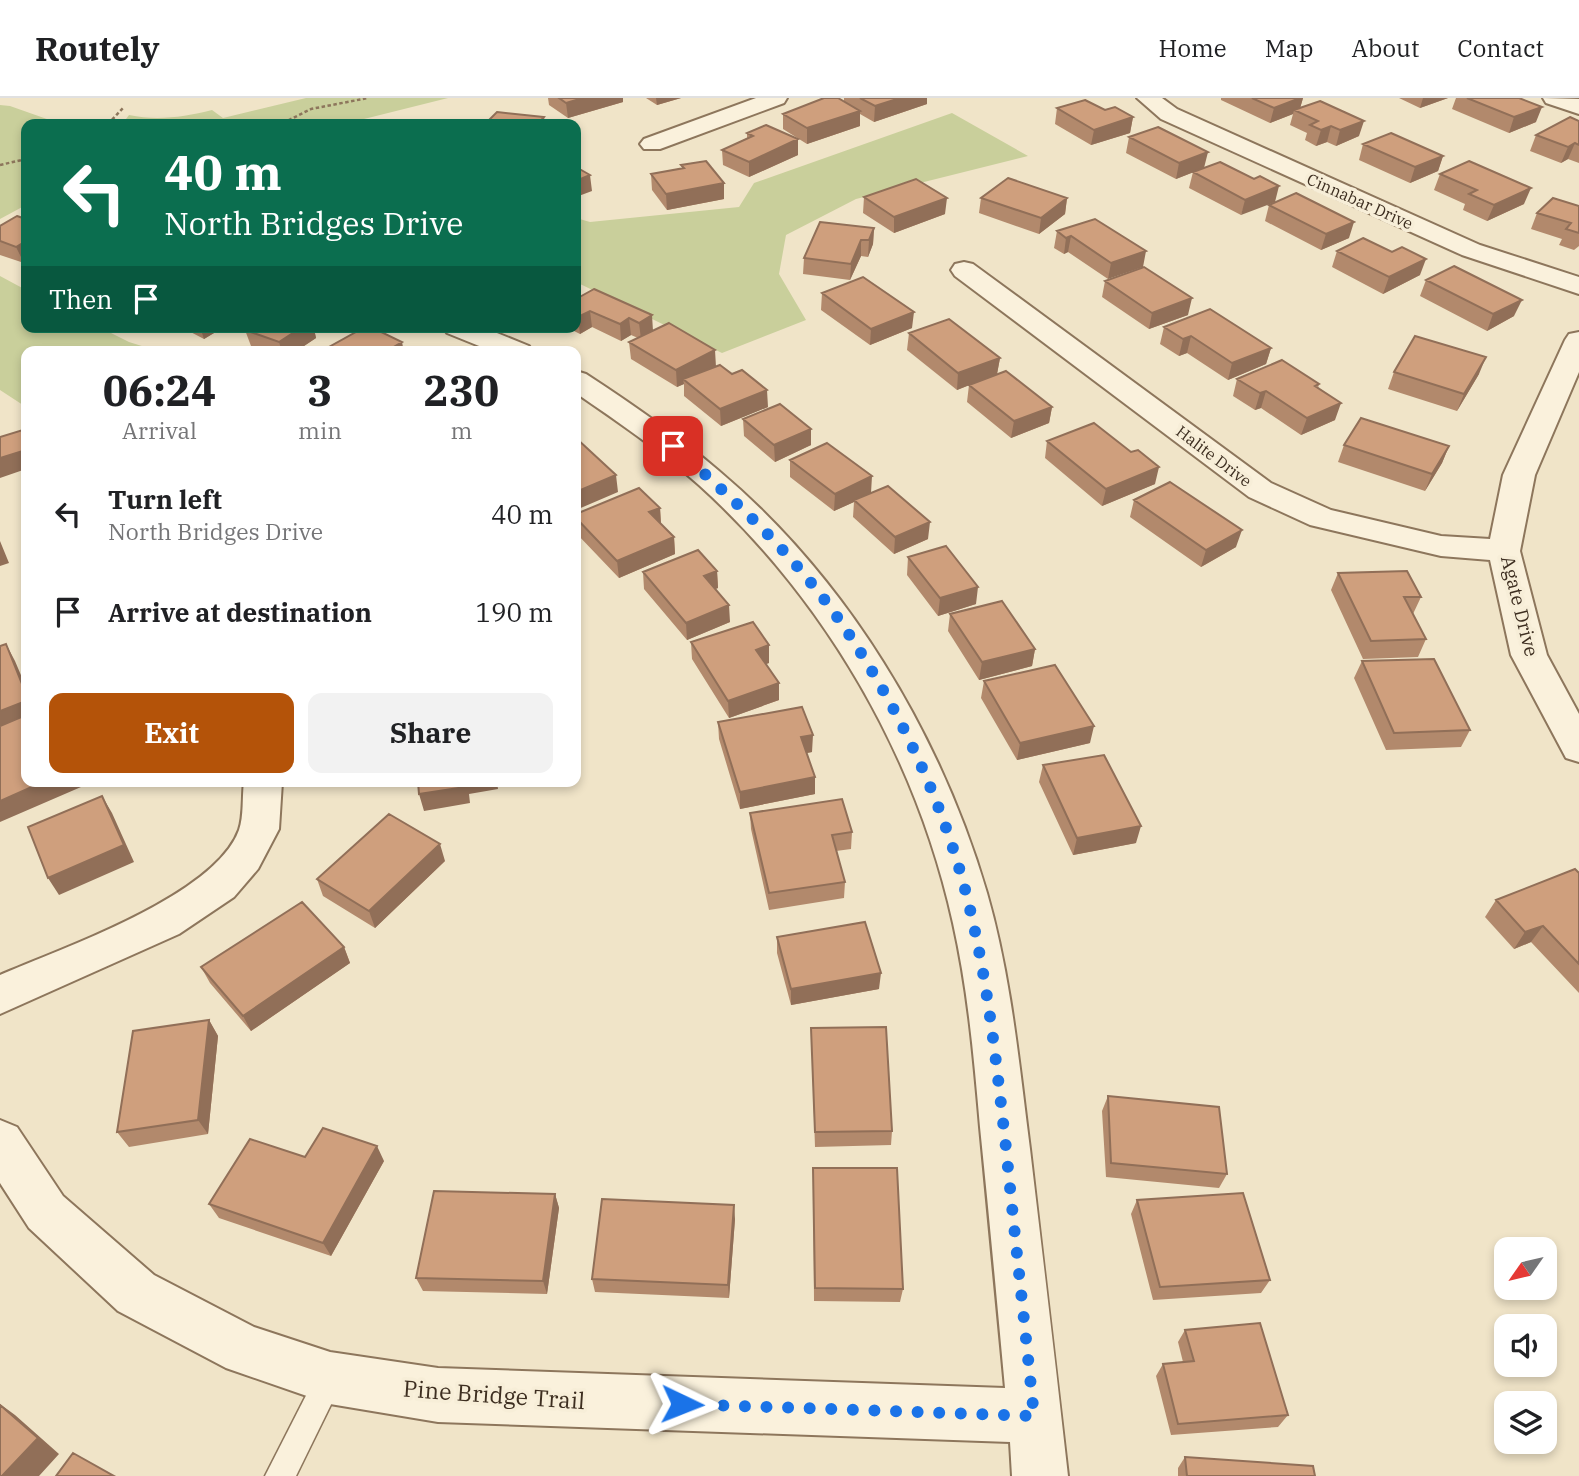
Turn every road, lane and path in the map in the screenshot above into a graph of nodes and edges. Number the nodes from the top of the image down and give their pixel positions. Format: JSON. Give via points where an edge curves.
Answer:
{"nodes":[{"id":1,"x":368,"y":98,"type":"edge"},
{"id":2,"x":776,"y":98,"type":"edge"},
{"id":3,"x":1148,"y":98,"type":"edge"},
{"id":4,"x":1554,"y":98,"type":"edge"},
{"id":5,"x":1579,"y":107,"type":"edge"},
{"id":6,"x":123,"y":108,"type":"dead end"},
{"id":7,"x":113,"y":119,"type":"edge"},
{"id":8,"x":291,"y":119,"type":"edge"},
{"id":9,"x":652,"y":144,"type":"dead end"},
{"id":10,"x":21,"y":160,"type":"edge"},
{"id":11,"x":0,"y":165,"type":"edge"},
{"id":12,"x":964,"y":270,"type":"dead end"},
{"id":13,"x":1579,"y":286,"type":"edge"},
{"id":14,"x":472,"y":333,"type":"edge"},
{"id":15,"x":1579,"y":340,"type":"edge"},
{"id":16,"x":504,"y":346,"type":"edge"},
{"id":17,"x":581,"y":383,"type":"edge"},
{"id":18,"x":1504,"y":551,"type":"junction"},
{"id":19,"x":1579,"y":748,"type":"edge"},
{"id":20,"x":263,"y":787,"type":"edge"},
{"id":21,"x":0,"y":995,"type":"edge"},
{"id":22,"x":0,"y":1142,"type":"edge"},
{"id":23,"x":330,"y":1378,"type":"junction"},
{"id":24,"x":1034,"y":1416,"type":"junction"},
{"id":25,"x":280,"y":1476,"type":"edge"},
{"id":26,"x":1040,"y":1476,"type":"edge"}],
"edges":[{"from":1,"to":8,"type":"path","via":[[311,109]]},
{"from":2,"to":9,"type":"street"},
{"from":3,"to":13,"type":"street","name":"Cinnabar Drive","via":[[1169,114],[1459,245]]},
{"from":4,"to":5,"type":"street"},
{"from":6,"to":7,"type":"path"},
{"from":10,"to":11,"type":"path"},
{"from":12,"to":18,"type":"street","name":"Halite Drive","via":[[1260,490],[1334,522],[1441,546]]},
{"from":14,"to":16,"type":"street"},
{"from":15,"to":18,"type":"street","name":"Agate Drive","via":[[1520,475]]},
{"from":17,"to":24,"type":"street","via":[[673,446],[787,554],[845,628],[888,699],[934,797],[966,891],[990,999]]},
{"from":18,"to":19,"type":"street","name":"Agate Drive","via":[[1529,655]]},
{"from":20,"to":21,"type":"street","via":[[259,829],[244,858],[220,885],[164,922]]},
{"from":22,"to":23,"type":"street","name":"Pine Bridge Trail","via":[[46,1212],[136,1293],[244,1350]]},
{"from":23,"to":24,"type":"street","name":"Pine Bridge Trail","via":[[438,1395]]},
{"from":23,"to":25,"type":"lane"},
{"from":24,"to":26,"type":"street"}]}
